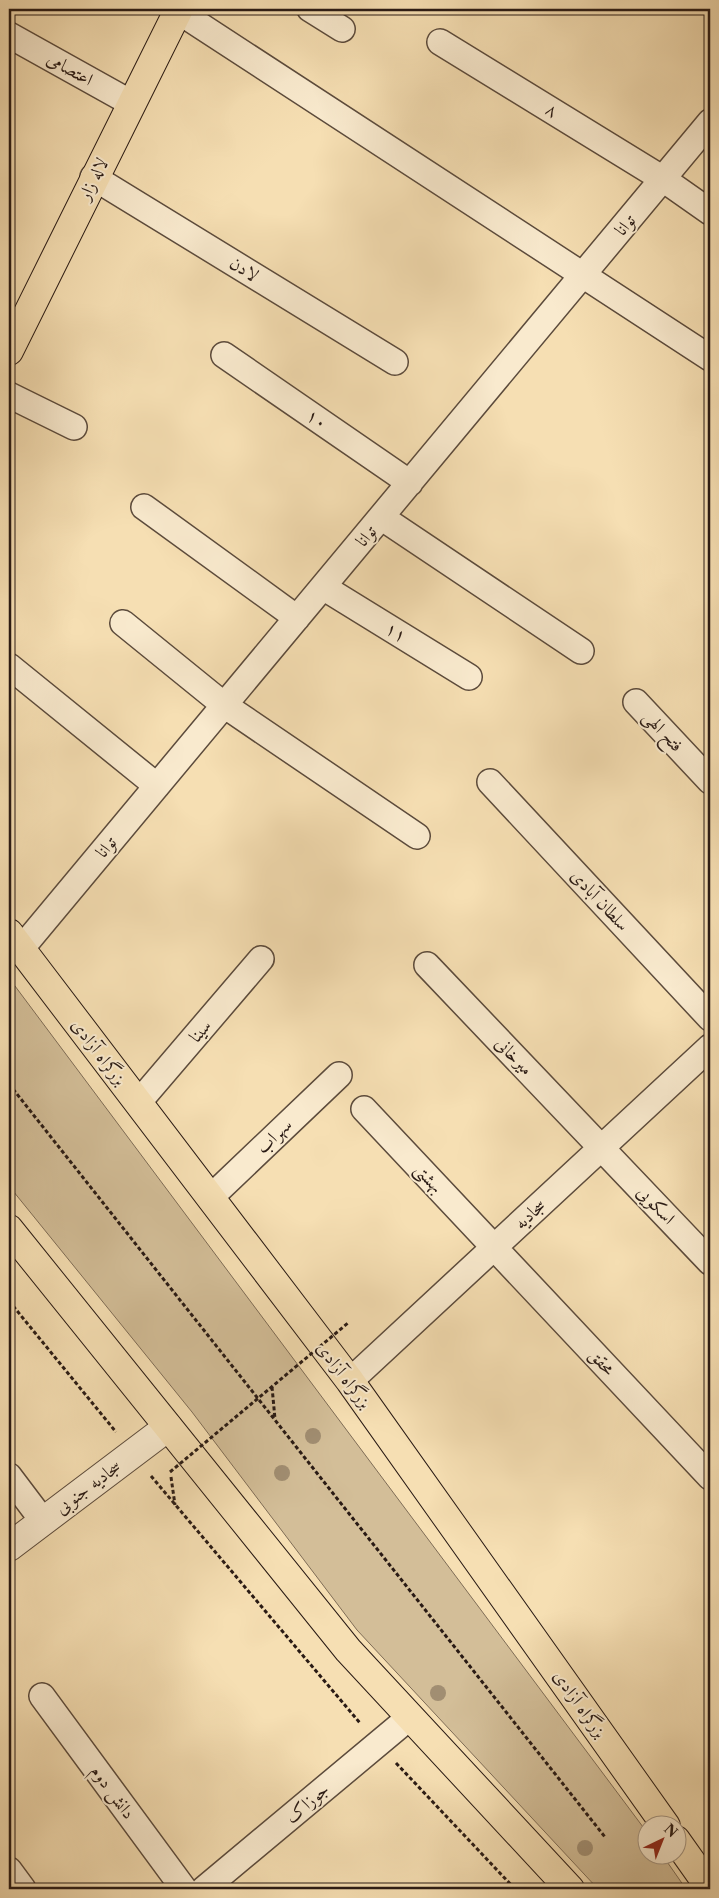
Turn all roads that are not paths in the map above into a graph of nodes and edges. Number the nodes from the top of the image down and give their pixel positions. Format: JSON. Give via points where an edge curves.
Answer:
{"nodes":[{"id":1,"x":310,"y":9,"type":"edge"},
{"id":2,"x":178,"y":10,"type":"edge"},
{"id":3,"x":342,"y":28,"type":"dead end"},
{"id":4,"x":9,"y":35,"type":"edge"},
{"id":5,"x":440,"y":42,"type":"dead end"},
{"id":6,"x":131,"y":103,"type":"junction"},
{"id":7,"x":710,"y":122,"type":"edge"},
{"id":8,"x":93,"y":177,"type":"junction"},
{"id":9,"x":663,"y":179,"type":"junction"},
{"id":10,"x":710,"y":212,"type":"edge"},
{"id":11,"x":584,"y":275,"type":"junction"},
{"id":12,"x":9,"y":351,"type":"edge"},
{"id":13,"x":224,"y":355,"type":"dead end"},
{"id":14,"x":710,"y":358,"type":"edge"},
{"id":15,"x":395,"y":362,"type":"dead end"},
{"id":16,"x":9,"y":395,"type":"edge"},
{"id":17,"x":74,"y":427,"type":"dead end"},
{"id":18,"x":410,"y":483,"type":"junction"},
{"id":19,"x":144,"y":507,"type":"dead end"},
{"id":20,"x":381,"y":517,"type":"junction"},
{"id":21,"x":323,"y":587,"type":"junction"},
{"id":22,"x":297,"y":618,"type":"junction"},
{"id":23,"x":123,"y":623,"type":"dead end"},
{"id":24,"x":582,"y":651,"type":"dead end"},
{"id":25,"x":9,"y":666,"type":"edge"},
{"id":26,"x":470,"y":677,"type":"dead end"},
{"id":27,"x":636,"y":702,"type":"dead end"},
{"id":28,"x":224,"y":706,"type":"junction"},
{"id":29,"x":710,"y":781,"type":"edge"},
{"id":30,"x":490,"y":782,"type":"dead end"},
{"id":31,"x":157,"y":786,"type":"junction"},
{"id":32,"x":417,"y":836,"type":"dead end"},
{"id":33,"x":15,"y":941,"type":"edge"},
{"id":34,"x":261,"y":958,"type":"dead end"},
{"id":35,"x":427,"y":965,"type":"dead end"},
{"id":36,"x":710,"y":1018,"type":"edge"},
{"id":37,"x":710,"y":1047,"type":"edge"},
{"id":38,"x":339,"y":1075,"type":"dead end"},
{"id":39,"x":138,"y":1103,"type":"junction"},
{"id":40,"x":364,"y":1109,"type":"dead end"},
{"id":41,"x":601,"y":1148,"type":"junction"},
{"id":42,"x":210,"y":1198,"type":"junction"},
{"id":43,"x":9,"y":1229,"type":"edge"},
{"id":44,"x":494,"y":1247,"type":"junction"},
{"id":45,"x":710,"y":1262,"type":"edge"},
{"id":46,"x":350,"y":1381,"type":"junction"},
{"id":47,"x":168,"y":1427,"type":"junction"},
{"id":48,"x":9,"y":1476,"type":"edge"},
{"id":49,"x":710,"y":1477,"type":"edge"},
{"id":50,"x":44,"y":1521,"type":"junction"},
{"id":51,"x":9,"y":1547,"type":"edge"},
{"id":52,"x":42,"y":1696,"type":"dead end"},
{"id":53,"x":410,"y":1717,"type":"junction"},
{"id":54,"x":659,"y":1816,"type":"edge"},
{"id":55,"x":686,"y":1854,"type":"edge"},
{"id":56,"x":9,"y":1870,"type":"edge"},
{"id":57,"x":707,"y":1882,"type":"edge"},
{"id":58,"x":24,"y":1889,"type":"edge"},
{"id":59,"x":184,"y":1889,"type":"edge"},
{"id":60,"x":204,"y":1889,"type":"edge"},
{"id":61,"x":570,"y":1889,"type":"edge"}],
"edges":[{"from":1,"to":3,"type":"street"},
{"from":2,"to":6,"type":"main road","name":"لاله زار"},
{"from":2,"to":11,"type":"street"},
{"from":4,"to":6,"type":"street","name":"اعتصامی"},
{"from":5,"to":9,"type":"street","name":"۸"},
{"from":6,"to":8,"type":"main road","name":"لاله زار"},
{"from":7,"to":9,"type":"street","name":"توانا"},
{"from":8,"to":12,"type":"main road","name":"لاله زار"},
{"from":8,"to":15,"type":"street","name":"لادن"},
{"from":9,"to":10,"type":"street","name":"۸"},
{"from":9,"to":11,"type":"street","name":"توانا"},
{"from":11,"to":14,"type":"street"},
{"from":11,"to":18,"type":"street","name":"توانا"},
{"from":13,"to":18,"type":"street","name":"۱۰"},
{"from":16,"to":17,"type":"street"},
{"from":18,"to":20,"type":"street","name":"توانا"},
{"from":19,"to":22,"type":"street"},
{"from":20,"to":21,"type":"street","name":"توانا"},
{"from":20,"to":24,"type":"street"},
{"from":21,"to":22,"type":"street","name":"توانا"},
{"from":21,"to":26,"type":"street","name":"۱۱"},
{"from":22,"to":28,"type":"street","name":"توانا"},
{"from":23,"to":28,"type":"street"},
{"from":25,"to":31,"type":"street"},
{"from":27,"to":29,"type":"street","name":"فتح الهی"},
{"from":28,"to":31,"type":"street","name":"توانا"},
{"from":28,"to":32,"type":"street"},
{"from":30,"to":36,"type":"street","name":"سلطان آبادی"},
{"from":31,"to":33,"type":"street","name":"توانا"},
{"from":33,"to":39,"type":"main road","name":"بزرگراه آزادی"},
{"from":34,"to":39,"type":"street","name":"سینا"},
{"from":35,"to":41,"type":"street","name":"میرخانی"},
{"from":37,"to":41,"type":"street","name":"سجادیه"},
{"from":38,"to":42,"type":"street","name":"سهراب"},
{"from":39,"to":42,"type":"main road","name":"بزرگراه آزادی"},
{"from":40,"to":44,"type":"street","name":"بهشتی"},
{"from":41,"to":44,"type":"street","name":"سجادیه"},
{"from":41,"to":45,"type":"street","name":"اسکویی"},
{"from":42,"to":46,"type":"main road","name":"بزرگراه آزادی"},
{"from":43,"to":47,"type":"main road"},
{"from":44,"to":46,"type":"street","name":"سجادیه"},
{"from":44,"to":49,"type":"street","name":"محقق"},
{"from":46,"to":54,"type":"main road","name":"بزرگراه آزادی"},
{"from":47,"to":50,"type":"street","name":"سجادیه جنوبی"},
{"from":47,"to":53,"type":"main road","via":[[348,1650]]},
{"from":48,"to":50,"type":"street"},
{"from":50,"to":51,"type":"street","name":"سجادیه جنوبی"},
{"from":52,"to":59,"type":"street","name":"دانش دوم"},
{"from":53,"to":60,"type":"street","name":"جوزاک"},
{"from":53,"to":61,"type":"main road"},
{"from":55,"to":57,"type":"main road"},
{"from":56,"to":58,"type":"street"}]}
